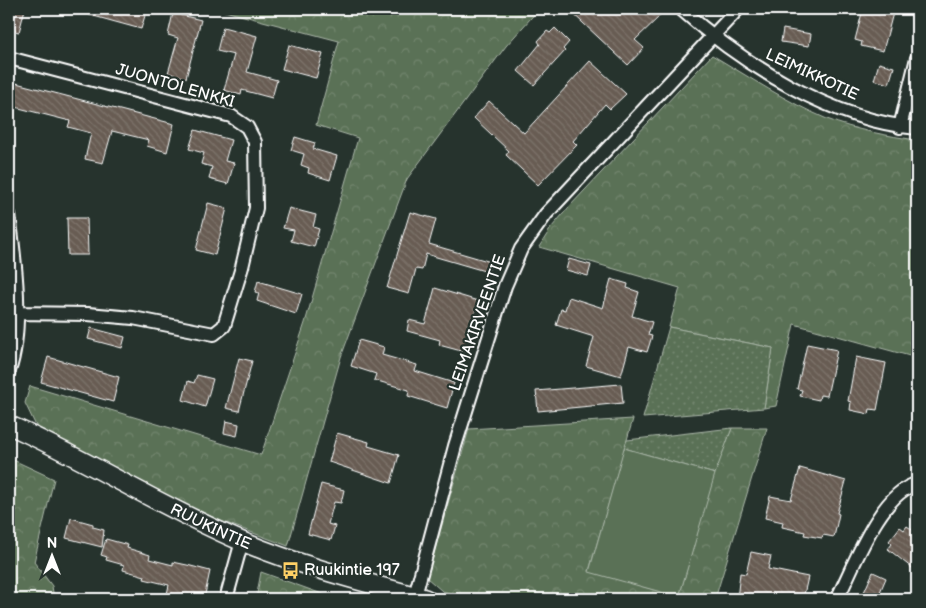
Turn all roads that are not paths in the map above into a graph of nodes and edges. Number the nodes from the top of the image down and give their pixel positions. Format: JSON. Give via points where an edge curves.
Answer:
{"nodes":[{"id":1,"x":681,"y":9,"type":"edge"},
{"id":2,"x":738,"y":9,"type":"edge"},
{"id":3,"x":711,"y":35,"type":"junction"},
{"id":4,"x":9,"y":58,"type":"edge"},
{"id":5,"x":917,"y":58,"type":"edge"},
{"id":6,"x":900,"y":127,"type":"junction"},
{"id":7,"x":917,"y":128,"type":"edge"},
{"id":8,"x":9,"y":221,"type":"edge"},
{"id":9,"x":17,"y":313,"type":"junction"},
{"id":10,"x":9,"y":371,"type":"edge"},
{"id":11,"x":9,"y":425,"type":"edge"},
{"id":12,"x":917,"y":484,"type":"edge"},
{"id":13,"x":242,"y":542,"type":"junction"},
{"id":14,"x":420,"y":598,"type":"edge"},
{"id":15,"x":226,"y":599,"type":"edge"},
{"id":16,"x":837,"y":599,"type":"edge"}],
"edges":[{"from":1,"to":3,"type":"street","name":"LEIMIKKOTIE"},
{"from":2,"to":3,"type":"street","name":"LEIMAKIRVEENTIE"},
{"from":3,"to":6,"type":"street","name":"LEIMIKKOTIE","via":[[765,74],[841,109]]},
{"from":3,"to":14,"type":"street","name":"LEIMAKIRVEENTIE","via":[[546,214],[521,249],[505,286],[455,446]]},
{"from":4,"to":9,"type":"street","name":"JUONTOLENKKI","via":[[231,116],[247,127],[255,142],[256,208],[224,326],[214,334],[133,318]]},
{"from":5,"to":6,"type":"street"},
{"from":6,"to":7,"type":"street","name":"LEIMIKKOTIE"},
{"from":8,"to":9,"type":"street"},
{"from":9,"to":10,"type":"street","via":[[14,355]]},
{"from":11,"to":13,"type":"street","name":"RUUKINTIE","via":[[150,499]]},
{"from":12,"to":16,"type":"street","via":[[901,490],[878,518]]},
{"from":13,"to":14,"type":"street","name":"RUUKINTIE"},
{"from":13,"to":15,"type":"street"}]}
